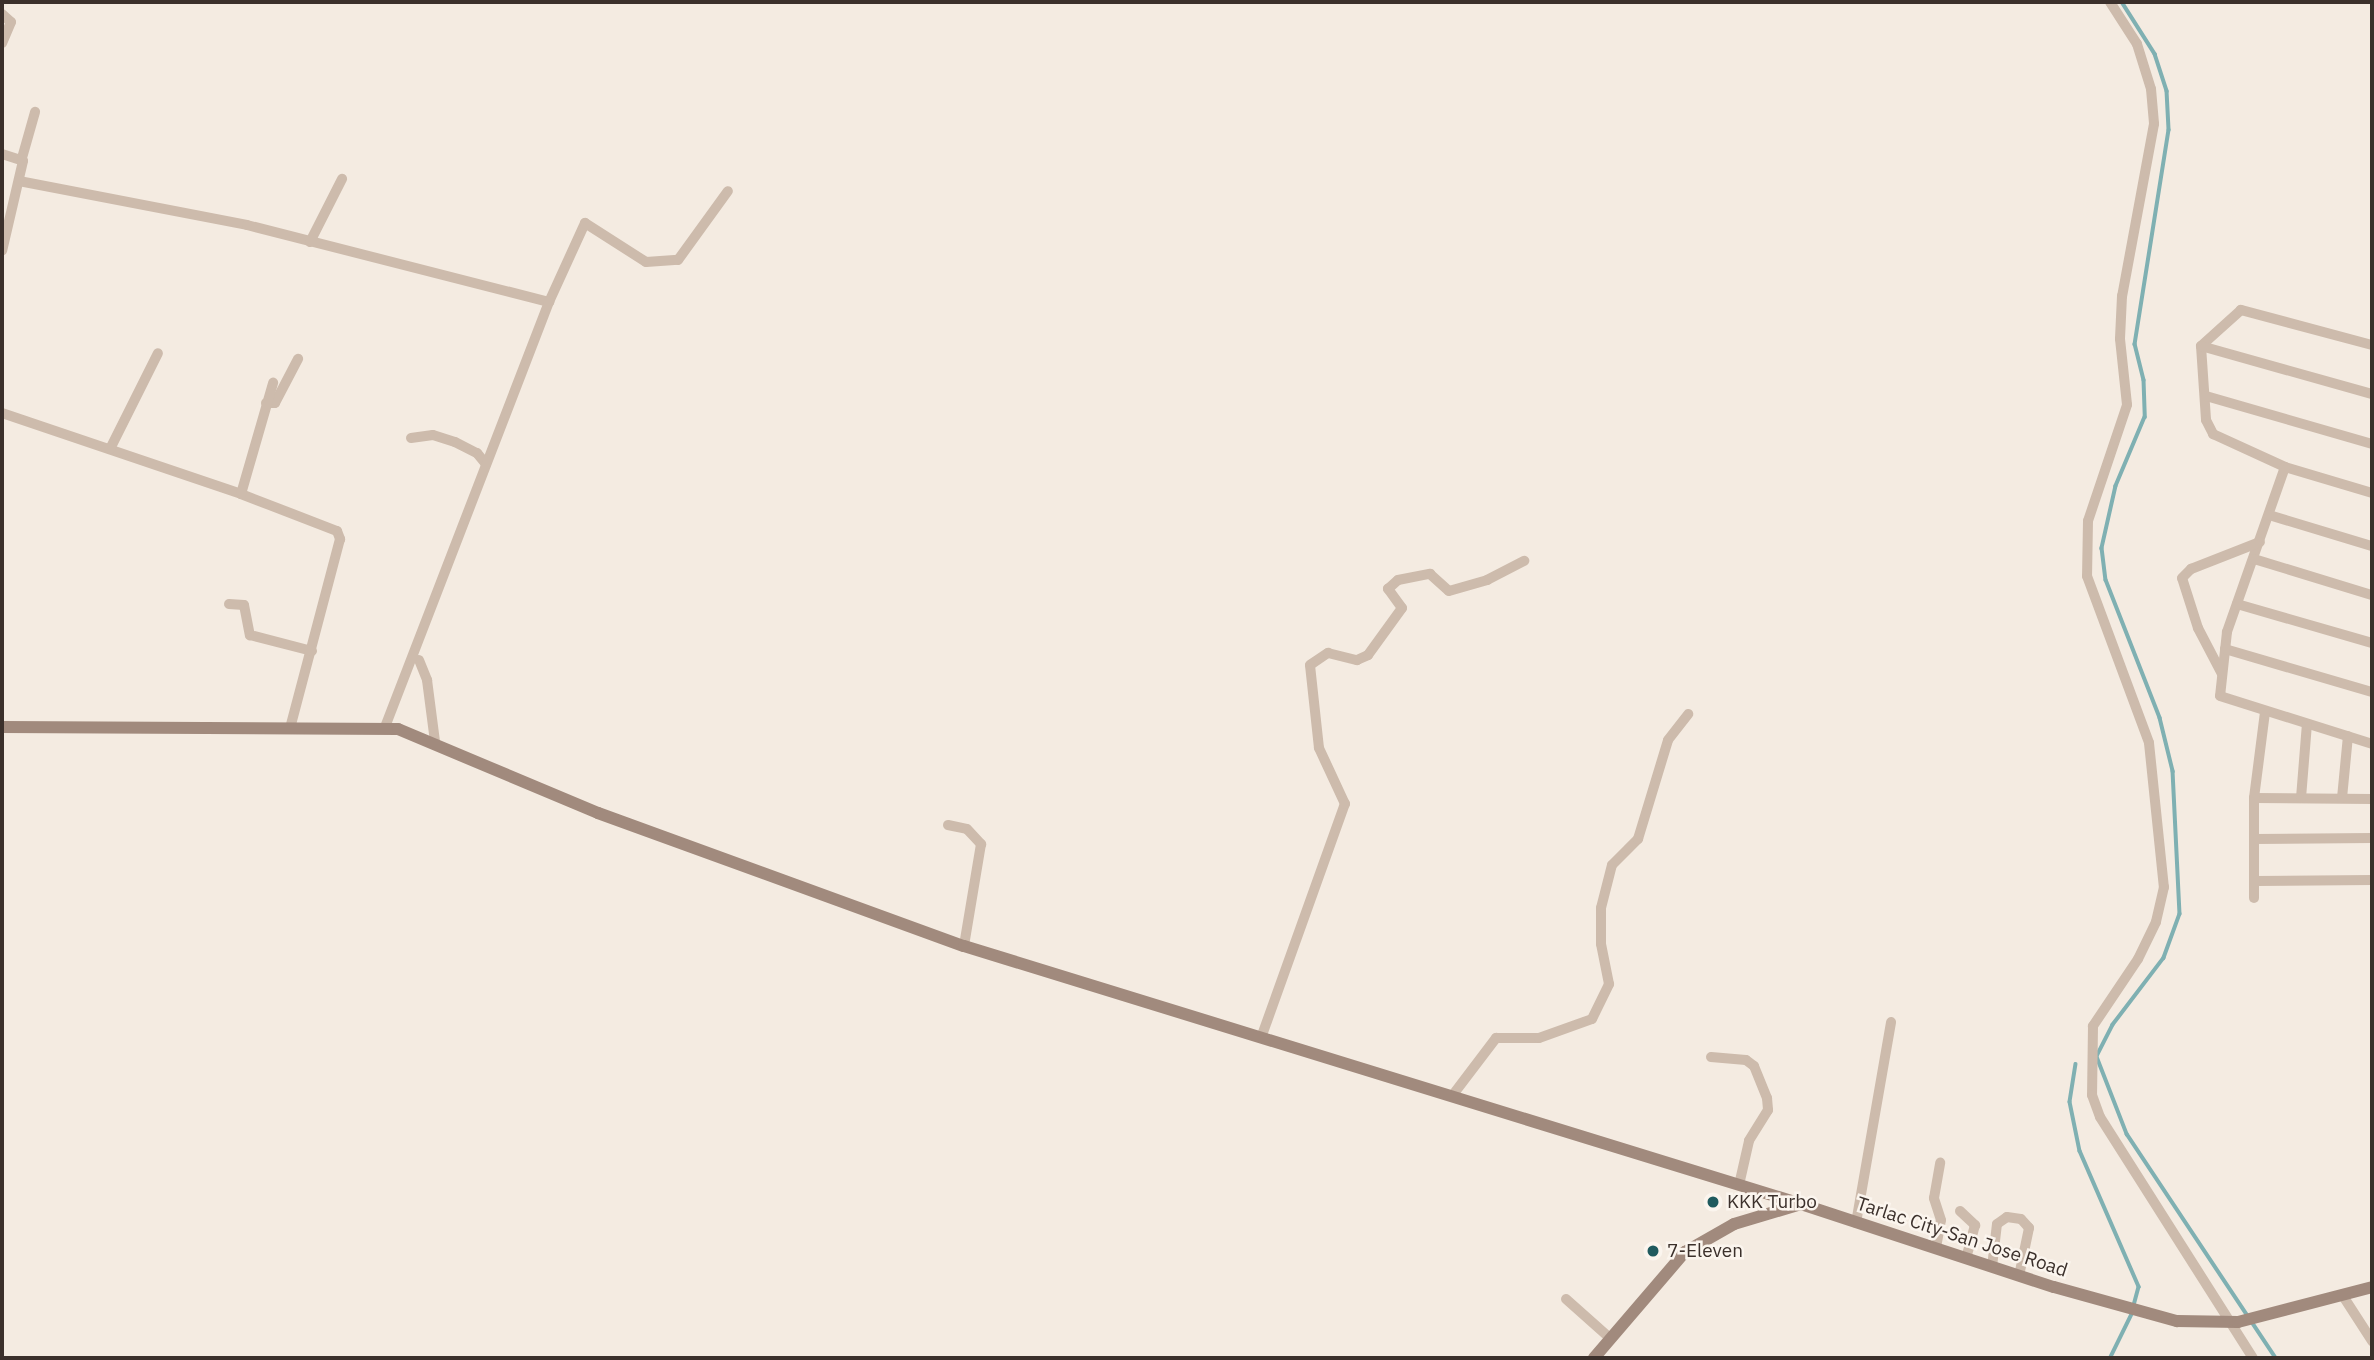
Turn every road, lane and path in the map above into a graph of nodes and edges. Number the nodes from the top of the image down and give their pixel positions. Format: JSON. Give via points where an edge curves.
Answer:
{"nodes":[{"id":1,"x":2110,"y":2,"type":"edge"},
{"id":2,"x":2,"y":14,"type":"edge"},
{"id":3,"x":2,"y":43,"type":"edge"},
{"id":4,"x":35,"y":112,"type":"dead end"},
{"id":5,"x":2,"y":153,"type":"edge"},
{"id":6,"x":22,"y":158,"type":"junction"},
{"id":7,"x":342,"y":179,"type":"dead end"},
{"id":8,"x":19,"y":181,"type":"junction"},
{"id":9,"x":728,"y":191,"type":"dead end"},
{"id":10,"x":310,"y":242,"type":"junction"},
{"id":11,"x":2,"y":251,"type":"edge"},
{"id":12,"x":550,"y":302,"type":"junction"},
{"id":13,"x":2372,"y":345,"type":"edge"},
{"id":14,"x":2201,"y":346,"type":"junction"},
{"id":15,"x":158,"y":353,"type":"dead end"},
{"id":16,"x":298,"y":359,"type":"dead end"},
{"id":17,"x":273,"y":383,"type":"dead end"},
{"id":18,"x":2372,"y":394,"type":"edge"},
{"id":19,"x":2206,"y":396,"type":"junction"},
{"id":20,"x":267,"y":403,"type":"junction"},
{"id":21,"x":2,"y":413,"type":"edge"},
{"id":22,"x":411,"y":438,"type":"dead end"},
{"id":23,"x":2372,"y":444,"type":"edge"},
{"id":24,"x":110,"y":449,"type":"junction"},
{"id":25,"x":485,"y":463,"type":"junction"},
{"id":26,"x":2286,"y":467,"type":"junction"},
{"id":27,"x":2372,"y":493,"type":"edge"},
{"id":28,"x":241,"y":494,"type":"junction"},
{"id":29,"x":2269,"y":515,"type":"junction"},
{"id":30,"x":2260,"y":542,"type":"junction"},
{"id":31,"x":2372,"y":546,"type":"edge"},
{"id":32,"x":2254,"y":559,"type":"junction"},
{"id":33,"x":1524,"y":561,"type":"dead end"},
{"id":34,"x":2372,"y":595,"type":"edge"},
{"id":35,"x":229,"y":604,"type":"dead end"},
{"id":36,"x":2237,"y":604,"type":"junction"},
{"id":37,"x":2372,"y":643,"type":"edge"},
{"id":38,"x":2225,"y":649,"type":"junction"},
{"id":39,"x":312,"y":651,"type":"junction"},
{"id":40,"x":419,"y":660,"type":"dead end"},
{"id":41,"x":2222,"y":674,"type":"junction"},
{"id":42,"x":2372,"y":692,"type":"edge"},
{"id":43,"x":2265,"y":712,"type":"junction"},
{"id":44,"x":1688,"y":714,"type":"dead end"},
{"id":45,"x":2307,"y":724,"type":"junction"},
{"id":46,"x":292,"y":725,"type":"junction"},
{"id":47,"x":2,"y":727,"type":"edge"},
{"id":48,"x":385,"y":727,"type":"junction"},
{"id":49,"x":2348,"y":737,"type":"junction"},
{"id":50,"x":435,"y":742,"type":"junction"},
{"id":51,"x":2372,"y":744,"type":"edge"},
{"id":52,"x":2254,"y":797,"type":"junction"},
{"id":53,"x":2301,"y":798,"type":"junction"},
{"id":54,"x":2342,"y":798,"type":"junction"},
{"id":55,"x":2372,"y":799,"type":"edge"},
{"id":56,"x":948,"y":825,"type":"dead end"},
{"id":57,"x":2372,"y":838,"type":"edge"},
{"id":58,"x":2254,"y":839,"type":"junction"},
{"id":59,"x":2372,"y":880,"type":"edge"},
{"id":60,"x":2256,"y":881,"type":"junction"},
{"id":61,"x":2254,"y":898,"type":"dead end"},
{"id":62,"x":964,"y":946,"type":"junction"},
{"id":63,"x":1891,"y":1022,"type":"dead end"},
{"id":64,"x":1261,"y":1038,"type":"junction"},
{"id":65,"x":1711,"y":1057,"type":"dead end"},
{"id":66,"x":1452,"y":1096,"type":"junction"},
{"id":67,"x":1940,"y":1163,"type":"dead end"},
{"id":68,"x":1739,"y":1185,"type":"junction"},
{"id":69,"x":1801,"y":1204,"type":"junction"},
{"id":70,"x":1960,"y":1211,"type":"dead end"},
{"id":71,"x":1856,"y":1223,"type":"junction"},
{"id":72,"x":1936,"y":1248,"type":"junction"},
{"id":73,"x":1966,"y":1258,"type":"junction"},
{"id":74,"x":1992,"y":1266,"type":"junction"},
{"id":75,"x":2019,"y":1276,"type":"junction"},
{"id":76,"x":2372,"y":1287,"type":"edge"},
{"id":77,"x":2343,"y":1296,"type":"junction"},
{"id":78,"x":1566,"y":1298,"type":"dead end"},
{"id":79,"x":2233,"y":1322,"type":"junction"},
{"id":80,"x":1610,"y":1339,"type":"junction"},
{"id":81,"x":2372,"y":1341,"type":"edge"},
{"id":82,"x":1594,"y":1358,"type":"edge"},
{"id":83,"x":2253,"y":1358,"type":"edge"}],
"edges":[{"from":1,"to":79,"type":"street","via":[[2137,44],[2151,89],[2154,124],[2122,296],[2120,339],[2127,404],[2088,521],[2087,576],[2150,743],[2164,887],[2156,922],[2093,1026],[2092,1095],[2100,1117]]},
{"from":2,"to":3,"type":"street","via":[[11,22]]},
{"from":4,"to":6,"type":"street"},
{"from":5,"to":6,"type":"street"},
{"from":6,"to":8,"type":"street"},
{"from":7,"to":10,"type":"street"},
{"from":8,"to":10,"type":"street","via":[[183,211]]},
{"from":8,"to":11,"type":"street"},
{"from":9,"to":12,"type":"street","via":[[678,260],[646,262],[585,223]]},
{"from":10,"to":12,"type":"street"},
{"from":12,"to":25,"type":"street"},
{"from":13,"to":14,"type":"street","via":[[2242,310]]},
{"from":14,"to":18,"type":"street"},
{"from":14,"to":19,"type":"street"},
{"from":15,"to":24,"type":"street"},
{"from":16,"to":20,"type":"street","via":[[275,403]]},
{"from":17,"to":20,"type":"street"},
{"from":19,"to":23,"type":"street"},
{"from":19,"to":26,"type":"street","via":[[2206,420],[2213,434]]},
{"from":20,"to":28,"type":"street"},
{"from":21,"to":24,"type":"street"},
{"from":22,"to":25,"type":"street","via":[[433,435],[455,442],[477,453]]},
{"from":24,"to":28,"type":"street"},
{"from":25,"to":48,"type":"street"},
{"from":26,"to":27,"type":"street"},
{"from":26,"to":29,"type":"street"},
{"from":28,"to":39,"type":"street","via":[[337,531],[340,540]]},
{"from":29,"to":30,"type":"street"},
{"from":29,"to":31,"type":"street"},
{"from":30,"to":32,"type":"street"},
{"from":30,"to":41,"type":"street","via":[[2191,569],[2182,578],[2198,628]]},
{"from":32,"to":34,"type":"street"},
{"from":32,"to":36,"type":"street"},
{"from":33,"to":64,"type":"street","via":[[1487,580],[1449,591],[1430,574],[1398,580],[1388,589],[1402,608],[1368,655],[1357,660],[1328,653],[1310,665],[1319,748],[1345,804]]},
{"from":35,"to":39,"type":"street","via":[[244,605],[250,635]]},
{"from":36,"to":37,"type":"street"},
{"from":36,"to":38,"type":"street"},
{"from":38,"to":41,"type":"street"},
{"from":38,"to":42,"type":"street"},
{"from":39,"to":46,"type":"street"},
{"from":40,"to":50,"type":"street","via":[[427,680]]},
{"from":41,"to":43,"type":"street","via":[[2222,698]]},
{"from":43,"to":45,"type":"street"},
{"from":43,"to":52,"type":"street"},
{"from":44,"to":66,"type":"street","via":[[1668,740],[1638,839],[1612,865],[1601,908],[1601,944],[1609,984],[1591,1019],[1539,1038],[1496,1038]]},
{"from":45,"to":49,"type":"street"},
{"from":45,"to":53,"type":"street"},
{"from":46,"to":47,"type":"street","name":"Tarlac City-San Jose Road","via":[[100,731]]},
{"from":46,"to":48,"type":"street","name":"Tarlac City-San Jose Road"},
{"from":48,"to":50,"type":"street","name":"Tarlac City-San Jose Road"},
{"from":49,"to":51,"type":"street"},
{"from":49,"to":54,"type":"street"},
{"from":50,"to":62,"type":"street","name":"Tarlac City-San Jose Road","via":[[598,813]]},
{"from":52,"to":53,"type":"street"},
{"from":52,"to":58,"type":"street"},
{"from":53,"to":54,"type":"street"},
{"from":54,"to":55,"type":"street"},
{"from":56,"to":62,"type":"street","via":[[967,829],[981,844]]},
{"from":57,"to":58,"type":"street"},
{"from":58,"to":60,"type":"street"},
{"from":59,"to":60,"type":"street"},
{"from":60,"to":61,"type":"street"},
{"from":62,"to":64,"type":"street","name":"Tarlac City-San Jose Road"},
{"from":63,"to":71,"type":"street"},
{"from":64,"to":66,"type":"street","name":"Tarlac City-San Jose Road"},
{"from":65,"to":68,"type":"street","via":[[1746,1060],[1754,1066],[1767,1098],[1768,1110],[1749,1141]]},
{"from":66,"to":68,"type":"street","name":"Tarlac City-San Jose Road"},
{"from":67,"to":72,"type":"street","via":[[1934,1198],[1941,1220]]},
{"from":68,"to":69,"type":"street","name":"Tarlac City-San Jose Road"},
{"from":69,"to":71,"type":"street","name":"Tarlac City-San Jose Road"},
{"from":69,"to":80,"type":"street","via":[[1709,1235],[1658,1280]]},
{"from":70,"to":73,"type":"street","via":[[1975,1225]]},
{"from":71,"to":72,"type":"street","name":"Tarlac City-San Jose Road"},
{"from":72,"to":73,"type":"street","name":"Tarlac City-San Jose Road"},
{"from":73,"to":74,"type":"street","name":"Tarlac City-San Jose Road"},
{"from":74,"to":75,"type":"street","name":"Tarlac City-San Jose Road"},
{"from":74,"to":75,"type":"street","via":[[1997,1224],[2007,1217],[2021,1219],[2029,1228]]},
{"from":75,"to":79,"type":"street","name":"Tarlac City-San Jose Road","via":[[2149,1314],[2209,1325]]},
{"from":76,"to":77,"type":"street","name":"Tarlac City-San Jose Road"},
{"from":77,"to":79,"type":"street","name":"Tarlac City-San Jose Road"},
{"from":77,"to":81,"type":"street"},
{"from":78,"to":80,"type":"street"},
{"from":79,"to":83,"type":"street"},
{"from":80,"to":82,"type":"street"}]}
